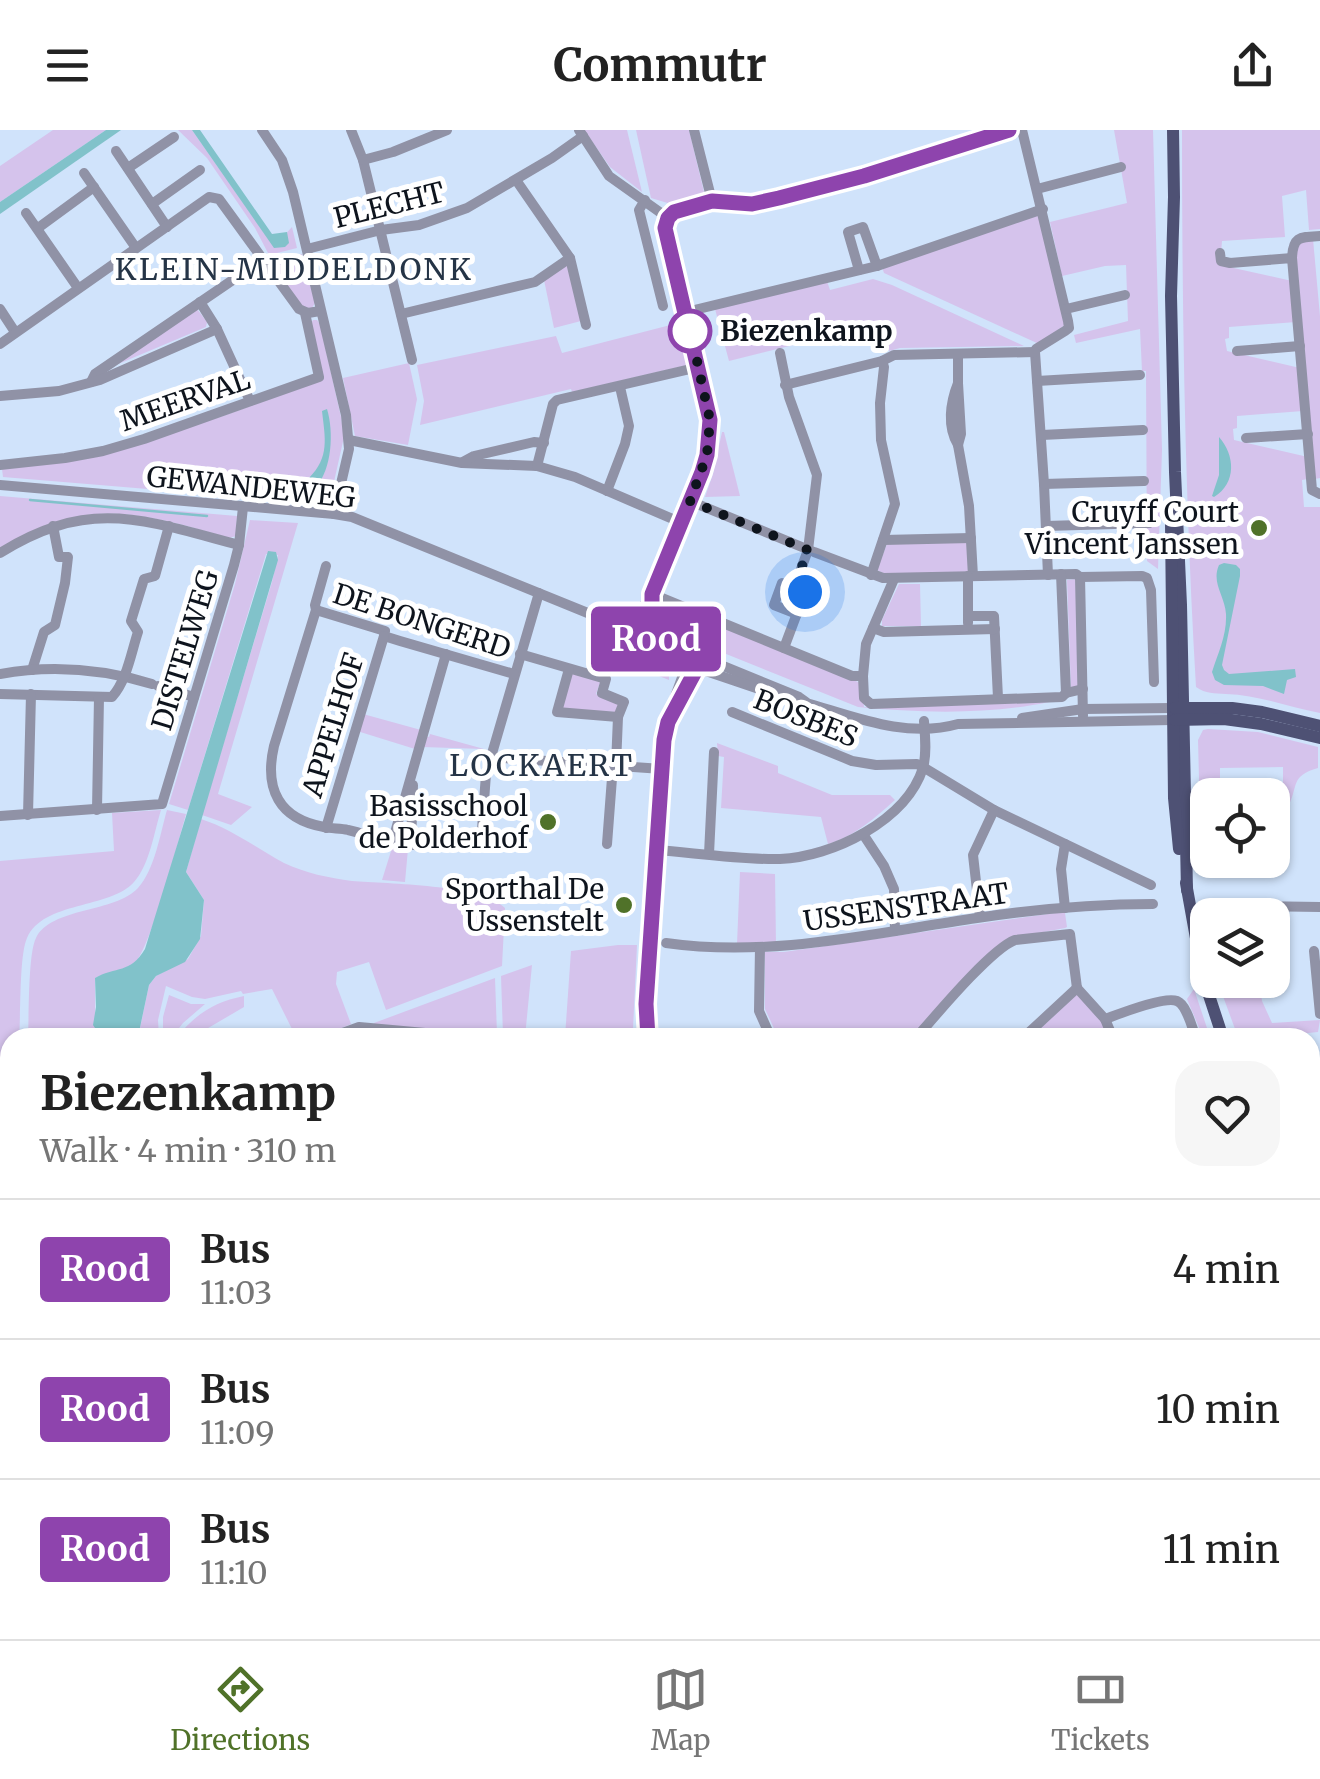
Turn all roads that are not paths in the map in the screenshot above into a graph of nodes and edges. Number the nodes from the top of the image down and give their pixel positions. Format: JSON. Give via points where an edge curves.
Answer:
{"nodes":[{"id":1,"x":262,"y":130,"type":"edge"},
{"id":2,"x":351,"y":130,"type":"edge"},
{"id":3,"x":448,"y":130,"type":"edge"},
{"id":4,"x":1009,"y":130,"type":"edge"},
{"id":5,"x":1022,"y":130,"type":"edge"},
{"id":6,"x":1165,"y":130,"type":"edge"},
{"id":7,"x":1173,"y":130,"type":"edge"},
{"id":8,"x":697,"y":131,"type":"edge"},
{"id":9,"x":581,"y":133,"type":"edge"},
{"id":10,"x":174,"y":137,"type":"dead end"},
{"id":11,"x":116,"y":151,"type":"dead end"},
{"id":12,"x":363,"y":160,"type":"junction"},
{"id":13,"x":1120,"y":167,"type":"dead end"},
{"id":14,"x":128,"y":168,"type":"junction"},
{"id":15,"x":200,"y":170,"type":"dead end"},
{"id":16,"x":84,"y":174,"type":"dead end"},
{"id":17,"x":516,"y":180,"type":"junction"},
{"id":18,"x":94,"y":187,"type":"junction"},
{"id":19,"x":1038,"y":189,"type":"junction"},
{"id":20,"x":644,"y":200,"type":"junction"},
{"id":21,"x":712,"y":201,"type":"junction"},
{"id":22,"x":152,"y":204,"type":"junction"},
{"id":23,"x":1043,"y":208,"type":"junction"},
{"id":24,"x":26,"y":213,"type":"dead end"},
{"id":25,"x":668,"y":218,"type":"junction"},
{"id":26,"x":167,"y":227,"type":"junction"},
{"id":27,"x":38,"y":228,"type":"junction"},
{"id":28,"x":381,"y":230,"type":"junction"},
{"id":29,"x":1320,"y":236,"type":"edge"},
{"id":30,"x":136,"y":248,"type":"junction"},
{"id":31,"x":307,"y":248,"type":"junction"},
{"id":32,"x":1220,"y":252,"type":"dead end"},
{"id":33,"x":570,"y":258,"type":"junction"},
{"id":34,"x":1292,"y":258,"type":"junction"},
{"id":35,"x":262,"y":260,"type":"junction"},
{"id":36,"x":877,"y":266,"type":"junction"},
{"id":37,"x":859,"y":270,"type":"junction"},
{"id":38,"x":78,"y":288,"type":"junction"},
{"id":39,"x":1126,"y":295,"type":"dead end"},
{"id":40,"x":1171,"y":296,"type":"junction"},
{"id":41,"x":200,"y":302,"type":"junction"},
{"id":42,"x":662,"y":306,"type":"dead end"},
{"id":43,"x":0,"y":309,"type":"edge"},
{"id":44,"x":1066,"y":309,"type":"junction"},
{"id":45,"x":320,"y":310,"type":"junction"},
{"id":46,"x":686,"y":312,"type":"junction"},
{"id":47,"x":305,"y":313,"type":"junction"},
{"id":48,"x":400,"y":314,"type":"junction"},
{"id":49,"x":586,"y":325,"type":"dead end"},
{"id":50,"x":217,"y":329,"type":"junction"},
{"id":51,"x":15,"y":332,"type":"junction"},
{"id":52,"x":0,"y":344,"type":"edge"},
{"id":53,"x":1300,"y":346,"type":"junction"},
{"id":54,"x":1237,"y":351,"type":"dead end"},
{"id":55,"x":1035,"y":352,"type":"junction"},
{"id":56,"x":780,"y":353,"type":"dead end"},
{"id":57,"x":958,"y":355,"type":"junction"},
{"id":58,"x":412,"y":360,"type":"dead end"},
{"id":59,"x":882,"y":361,"type":"junction"},
{"id":60,"x":699,"y":367,"type":"junction"},
{"id":61,"x":1140,"y":376,"type":"dead end"},
{"id":62,"x":1038,"y":381,"type":"junction"},
{"id":63,"x":91,"y":382,"type":"junction"},
{"id":64,"x":785,"y":385,"type":"junction"},
{"id":65,"x":620,"y":387,"type":"junction"},
{"id":66,"x":0,"y":396,"type":"edge"},
{"id":67,"x":250,"y":401,"type":"junction"},
{"id":68,"x":1143,"y":430,"type":"dead end"},
{"id":69,"x":1308,"y":434,"type":"junction"},
{"id":70,"x":1042,"y":435,"type":"junction"},
{"id":71,"x":1246,"y":438,"type":"dead end"},
{"id":72,"x":348,"y":440,"type":"junction"},
{"id":73,"x":544,"y":443,"type":"junction"},
{"id":74,"x":462,"y":463,"type":"junction"},
{"id":75,"x":0,"y":465,"type":"edge"},
{"id":76,"x":537,"y":466,"type":"junction"},
{"id":77,"x":1144,"y":481,"type":"dead end"},
{"id":78,"x":1044,"y":484,"type":"junction"},
{"id":79,"x":0,"y":485,"type":"edge"},
{"id":80,"x":607,"y":491,"type":"junction"},
{"id":81,"x":1320,"y":494,"type":"edge"},
{"id":82,"x":690,"y":501,"type":"junction"},
{"id":83,"x":243,"y":507,"type":"junction"},
{"id":84,"x":334,"y":514,"type":"junction"},
{"id":85,"x":682,"y":523,"type":"junction"},
{"id":86,"x":1149,"y":524,"type":"dead end"},
{"id":87,"x":53,"y":526,"type":"junction"},
{"id":88,"x":169,"y":526,"type":"junction"},
{"id":89,"x":1046,"y":526,"type":"junction"},
{"id":90,"x":970,"y":538,"type":"junction"},
{"id":91,"x":884,"y":540,"type":"junction"},
{"id":92,"x":239,"y":545,"type":"junction"},
{"id":93,"x":808,"y":550,"type":"junction"},
{"id":94,"x":0,"y":553,"type":"edge"},
{"id":95,"x":326,"y":566,"type":"dead end"},
{"id":96,"x":1048,"y":574,"type":"junction"},
{"id":97,"x":1061,"y":574,"type":"junction"},
{"id":98,"x":871,"y":575,"type":"junction"},
{"id":99,"x":970,"y":576,"type":"junction"},
{"id":100,"x":1080,"y":577,"type":"junction"},
{"id":101,"x":894,"y":579,"type":"junction"},
{"id":102,"x":794,"y":588,"type":"junction"},
{"id":103,"x":538,"y":593,"type":"junction"},
{"id":104,"x":652,"y":594,"type":"junction"},
{"id":105,"x":316,"y":610,"type":"junction"},
{"id":106,"x":797,"y":614,"type":"junction"},
{"id":107,"x":968,"y":623,"type":"junction"},
{"id":108,"x":873,"y":628,"type":"junction"},
{"id":109,"x":636,"y":633,"type":"junction"},
{"id":110,"x":384,"y":636,"type":"junction"},
{"id":111,"x":784,"y":648,"type":"junction"},
{"id":112,"x":446,"y":654,"type":"junction"},
{"id":113,"x":520,"y":654,"type":"junction"},
{"id":114,"x":693,"y":662,"type":"junction"},
{"id":115,"x":569,"y":669,"type":"junction"},
{"id":116,"x":32,"y":670,"type":"junction"},
{"id":117,"x":0,"y":674,"type":"edge"},
{"id":118,"x":514,"y":674,"type":"junction"},
{"id":119,"x":124,"y":675,"type":"junction"},
{"id":120,"x":863,"y":676,"type":"junction"},
{"id":121,"x":1154,"y":682,"type":"dead end"},
{"id":122,"x":1083,"y":690,"type":"junction"},
{"id":123,"x":1066,"y":692,"type":"junction"},
{"id":124,"x":0,"y":694,"type":"edge"},
{"id":125,"x":31,"y":694,"type":"junction"},
{"id":126,"x":194,"y":696,"type":"junction"},
{"id":127,"x":99,"y":697,"type":"junction"},
{"id":128,"x":998,"y":698,"type":"junction"},
{"id":129,"x":732,"y":712,"type":"dead end"},
{"id":130,"x":1178,"y":714,"type":"junction"},
{"id":131,"x":1082,"y":715,"type":"junction"},
{"id":132,"x":618,"y":717,"type":"junction"},
{"id":133,"x":925,"y":725,"type":"junction"},
{"id":134,"x":1320,"y":726,"type":"edge"},
{"id":135,"x":1320,"y":738,"type":"edge"},
{"id":136,"x":714,"y":752,"type":"dead end"},
{"id":137,"x":490,"y":757,"type":"junction"},
{"id":138,"x":614,"y":765,"type":"junction"},
{"id":139,"x":923,"y":767,"type":"junction"},
{"id":140,"x":662,"y":768,"type":"junction"},
{"id":141,"x":413,"y":772,"type":"junction"},
{"id":142,"x":97,"y":810,"type":"junction"},
{"id":143,"x":994,"y":810,"type":"junction"},
{"id":144,"x":28,"y":815,"type":"junction"},
{"id":145,"x":0,"y":816,"type":"edge"},
{"id":146,"x":326,"y":828,"type":"junction"},
{"id":147,"x":863,"y":834,"type":"junction"},
{"id":148,"x":392,"y":842,"type":"junction"},
{"id":149,"x":411,"y":844,"type":"junction"},
{"id":150,"x":607,"y":844,"type":"dead end"},
{"id":151,"x":1065,"y":844,"type":"junction"},
{"id":152,"x":656,"y":850,"type":"junction"},
{"id":153,"x":709,"y":854,"type":"junction"},
{"id":154,"x":1151,"y":885,"type":"dead end"},
{"id":155,"x":1153,"y":904,"type":"dead end"},
{"id":156,"x":1290,"y":907,"type":"edge"},
{"id":157,"x":1320,"y":907,"type":"edge"},
{"id":158,"x":1065,"y":908,"type":"junction"},
{"id":159,"x":980,"y":917,"type":"junction"},
{"id":160,"x":896,"y":932,"type":"junction"},
{"id":161,"x":666,"y":943,"type":"dead end"},
{"id":162,"x":760,"y":947,"type":"junction"},
{"id":163,"x":1314,"y":951,"type":"dead end"},
{"id":164,"x":1318,"y":972,"type":"edge"},
{"id":165,"x":1077,"y":988,"type":"junction"},
{"id":166,"x":1320,"y":1014,"type":"edge"},
{"id":167,"x":1105,"y":1019,"type":"junction"},
{"id":168,"x":647,"y":1028,"type":"edge"},
{"id":169,"x":767,"y":1028,"type":"edge"},
{"id":170,"x":925,"y":1028,"type":"edge"},
{"id":171,"x":1034,"y":1028,"type":"edge"},
{"id":172,"x":1109,"y":1028,"type":"edge"},
{"id":173,"x":1192,"y":1028,"type":"edge"},
{"id":174,"x":1221,"y":1028,"type":"edge"}],
"edges":[{"from":1,"to":31,"type":"street","via":[[287,172]]},
{"from":2,"to":12,"type":"street"},
{"from":3,"to":12,"type":"street"},
{"from":4,"to":21,"type":"street","via":[[779,198]]},
{"from":5,"to":19,"type":"street"},
{"from":6,"to":40,"type":"main road"},
{"from":7,"to":40,"type":"main road"},
{"from":8,"to":21,"type":"street"},
{"from":9,"to":17,"type":"street","name":"PLECHT"},
{"from":9,"to":20,"type":"street","via":[[610,176]]},
{"from":10,"to":14,"type":"street"},
{"from":11,"to":14,"type":"street"},
{"from":12,"to":28,"type":"street"},
{"from":13,"to":19,"type":"street"},
{"from":14,"to":22,"type":"street"},
{"from":15,"to":22,"type":"street"},
{"from":16,"to":18,"type":"street"},
{"from":17,"to":28,"type":"street","name":"PLECHT","via":[[468,208]]},
{"from":17,"to":33,"type":"street"},
{"from":18,"to":27,"type":"street"},
{"from":18,"to":30,"type":"street"},
{"from":19,"to":23,"type":"street"},
{"from":20,"to":25,"type":"street"},
{"from":20,"to":42,"type":"street","via":[[640,210]]},
{"from":21,"to":25,"type":"street"},
{"from":22,"to":26,"type":"street"},
{"from":23,"to":36,"type":"street"},
{"from":23,"to":44,"type":"street"},
{"from":24,"to":27,"type":"street"},
{"from":25,"to":46,"type":"street"},
{"from":26,"to":30,"type":"street"},
{"from":26,"to":35,"type":"street","via":[[217,198]]},
{"from":27,"to":38,"type":"street"},
{"from":28,"to":31,"type":"street","name":"PLECHT"},
{"from":28,"to":48,"type":"street"},
{"from":29,"to":34,"type":"street","via":[[1296,241]]},
{"from":30,"to":38,"type":"street"},
{"from":31,"to":45,"type":"street"},
{"from":32,"to":34,"type":"street","via":[[1221,262],[1230,263]]},
{"from":33,"to":48,"type":"street","via":[[535,282]]},
{"from":33,"to":49,"type":"street"},
{"from":34,"to":53,"type":"street"},
{"from":35,"to":41,"type":"street"},
{"from":35,"to":47,"type":"street"},
{"from":36,"to":37,"type":"street"},
{"from":36,"to":37,"type":"street","via":[[863,228],[848,232]]},
{"from":37,"to":46,"type":"street"},
{"from":38,"to":51,"type":"street"},
{"from":39,"to":44,"type":"street"},
{"from":40,"to":130,"type":"main road"},
{"from":41,"to":50,"type":"street"},
{"from":41,"to":63,"type":"street"},
{"from":43,"to":51,"type":"street"},
{"from":44,"to":55,"type":"street","via":[[1068,328]]},
{"from":45,"to":47,"type":"street"},
{"from":45,"to":72,"type":"street"},
{"from":46,"to":60,"type":"street"},
{"from":47,"to":67,"type":"street","name":"MEERVAL","via":[[319,376]]},
{"from":48,"to":58,"type":"street"},
{"from":50,"to":63,"type":"street"},
{"from":50,"to":67,"type":"street"},
{"from":51,"to":52,"type":"street"},
{"from":53,"to":54,"type":"street"},
{"from":53,"to":69,"type":"street"},
{"from":55,"to":57,"type":"street"},
{"from":55,"to":62,"type":"street"},
{"from":56,"to":64,"type":"street"},
{"from":57,"to":59,"type":"street","via":[[894,355]]},
{"from":57,"to":90,"type":"street","via":[[950,424]]},
{"from":59,"to":64,"type":"street"},
{"from":59,"to":91,"type":"street","via":[[881,440],[896,504]]},
{"from":60,"to":65,"type":"street"},
{"from":60,"to":82,"type":"street","via":[[710,437]]},
{"from":61,"to":62,"type":"street"},
{"from":62,"to":70,"type":"street"},
{"from":63,"to":66,"type":"street"},
{"from":64,"to":93,"type":"street","via":[[817,475]]},
{"from":65,"to":73,"type":"street","via":[[557,400]]},
{"from":65,"to":80,"type":"street","via":[[629,426]]},
{"from":67,"to":75,"type":"street","name":"MEERVAL","via":[[103,452]]},
{"from":68,"to":70,"type":"street"},
{"from":69,"to":71,"type":"street"},
{"from":69,"to":81,"type":"street","via":[[1312,490]]},
{"from":70,"to":78,"type":"street"},
{"from":72,"to":74,"type":"street"},
{"from":72,"to":84,"type":"street"},
{"from":73,"to":74,"type":"street"},
{"from":73,"to":76,"type":"street"},
{"from":74,"to":76,"type":"street"},
{"from":76,"to":80,"type":"street"},
{"from":77,"to":78,"type":"street"},
{"from":78,"to":89,"type":"street"},
{"from":79,"to":83,"type":"street","name":"GEWANDEWEG"},
{"from":80,"to":85,"type":"street"},
{"from":82,"to":85,"type":"street"},
{"from":82,"to":93,"type":"street"},
{"from":83,"to":84,"type":"street","name":"GEWANDEWEG"},
{"from":83,"to":92,"type":"street","name":"DISTELWEG"},
{"from":84,"to":103,"type":"street","name":"GEWANDEWEG"},
{"from":85,"to":104,"type":"street"},
{"from":86,"to":89,"type":"street"},
{"from":87,"to":88,"type":"street","via":[[94,518]]},
{"from":87,"to":94,"type":"street"},
{"from":87,"to":116,"type":"street","via":[[59,557],[68,557],[65,583],[55,625],[44,632]]},
{"from":88,"to":92,"type":"street"},
{"from":88,"to":119,"type":"street","via":[[155,576],[144,579],[131,622],[138,632]]},
{"from":89,"to":96,"type":"street"},
{"from":90,"to":91,"type":"street"},
{"from":90,"to":99,"type":"street"},
{"from":91,"to":98,"type":"street"},
{"from":92,"to":126,"type":"street","name":"DISTELWEG"},
{"from":93,"to":98,"type":"street"},
{"from":93,"to":102,"type":"street"},
{"from":95,"to":105,"type":"street","name":"DE BONGERD"},
{"from":96,"to":97,"type":"street"},
{"from":96,"to":99,"type":"street"},
{"from":97,"to":100,"type":"street"},
{"from":97,"to":123,"type":"street"},
{"from":98,"to":101,"type":"street"},
{"from":99,"to":101,"type":"street"},
{"from":99,"to":107,"type":"street"},
{"from":100,"to":121,"type":"street","via":[[1147,578]]},
{"from":100,"to":122,"type":"street"},
{"from":101,"to":108,"type":"street"},
{"from":102,"to":106,"type":"street","via":[[805,592]]},
{"from":102,"to":106,"type":"street","via":[[782,583],[774,606]]},
{"from":103,"to":109,"type":"street","name":"GEWANDEWEG"},
{"from":103,"to":113,"type":"street"},
{"from":104,"to":109,"type":"street"},
{"from":104,"to":111,"type":"street"},
{"from":105,"to":110,"type":"street","name":"DE BONGERD","via":[[385,631]]},
{"from":105,"to":146,"type":"street","name":"DE BONGERD","via":[[274,746],[270,780],[295,818]]},
{"from":106,"to":111,"type":"street"},
{"from":107,"to":108,"type":"street"},
{"from":107,"to":128,"type":"street","via":[[995,629]]},
{"from":108,"to":120,"type":"street"},
{"from":109,"to":114,"type":"street","name":"GEWANDEWEG"},
{"from":110,"to":112,"type":"street","name":"DE BONGERD"},
{"from":110,"to":146,"type":"street","name":"APPELHOF"},
{"from":111,"to":120,"type":"street"},
{"from":112,"to":118,"type":"street","name":"DE BONGERD"},
{"from":112,"to":141,"type":"street"},
{"from":113,"to":115,"type":"street"},
{"from":113,"to":118,"type":"street"},
{"from":114,"to":133,"type":"street","name":"GEWANDEWEG","via":[[854,719]]},
{"from":114,"to":140,"type":"street","via":[[668,722]]},
{"from":115,"to":132,"type":"street","via":[[606,679],[602,693],[624,702]]},
{"from":115,"to":132,"type":"street","via":[[558,712]]},
{"from":116,"to":117,"type":"street"},
{"from":116,"to":119,"type":"street"},
{"from":118,"to":137,"type":"street"},
{"from":119,"to":126,"type":"street"},
{"from":119,"to":127,"type":"street","via":[[118,692]]},
{"from":120,"to":128,"type":"street","via":[[870,704]]},
{"from":122,"to":123,"type":"street"},
{"from":122,"to":131,"type":"street"},
{"from":123,"to":128,"type":"street"},
{"from":124,"to":125,"type":"street"},
{"from":125,"to":127,"type":"street"},
{"from":125,"to":144,"type":"street"},
{"from":126,"to":142,"type":"street","name":"DISTELWEG","via":[[162,804]]},
{"from":127,"to":142,"type":"street"},
{"from":129,"to":139,"type":"street","name":"BOSBES","via":[[852,762]]},
{"from":130,"to":131,"type":"street","name":"GEWANDEWEG"},
{"from":130,"to":134,"type":"main road","via":[[1247,710]]},
{"from":130,"to":135,"type":"main road"},
{"from":130,"to":174,"type":"main road","via":[[1190,912]]},
{"from":131,"to":133,"type":"street","name":"GEWANDEWEG"},
{"from":132,"to":138,"type":"street"},
{"from":133,"to":139,"type":"street"},
{"from":136,"to":153,"type":"street"},
{"from":137,"to":138,"type":"street"},
{"from":137,"to":149,"type":"street","name":"DE BONGERD","via":[[481,844]]},
{"from":138,"to":140,"type":"street"},
{"from":138,"to":150,"type":"street"},
{"from":139,"to":143,"type":"street"},
{"from":139,"to":147,"type":"street","via":[[900,804]]},
{"from":140,"to":152,"type":"street"},
{"from":141,"to":148,"type":"street"},
{"from":141,"to":149,"type":"street"},
{"from":142,"to":144,"type":"street"},
{"from":143,"to":151,"type":"street"},
{"from":143,"to":159,"type":"street","via":[[973,854]]},
{"from":144,"to":145,"type":"street"},
{"from":146,"to":148,"type":"street","name":"DE BONGERD"},
{"from":147,"to":153,"type":"street","via":[[806,856]]},
{"from":147,"to":160,"type":"street","via":[[894,888]]},
{"from":148,"to":149,"type":"street","name":"DE BONGERD"},
{"from":151,"to":154,"type":"street"},
{"from":151,"to":158,"type":"street"},
{"from":152,"to":153,"type":"street"},
{"from":152,"to":168,"type":"street"},
{"from":155,"to":158,"type":"street","name":"USSENSTRAAT"},
{"from":156,"to":157,"type":"street"},
{"from":158,"to":159,"type":"street","name":"USSENSTRAAT"},
{"from":159,"to":160,"type":"street","name":"USSENSTRAAT"},
{"from":160,"to":162,"type":"street","name":"USSENSTRAAT"},
{"from":161,"to":162,"type":"street","name":"USSENSTRAAT"},
{"from":162,"to":169,"type":"street","via":[[759,1011]]},
{"from":163,"to":164,"type":"street"},
{"from":164,"to":166,"type":"street"},
{"from":165,"to":167,"type":"street"},
{"from":165,"to":170,"type":"street","via":[[1070,934],[1007,943]]},
{"from":165,"to":171,"type":"street"},
{"from":167,"to":172,"type":"street"},
{"from":167,"to":173,"type":"street","via":[[1174,1000]]}]}
